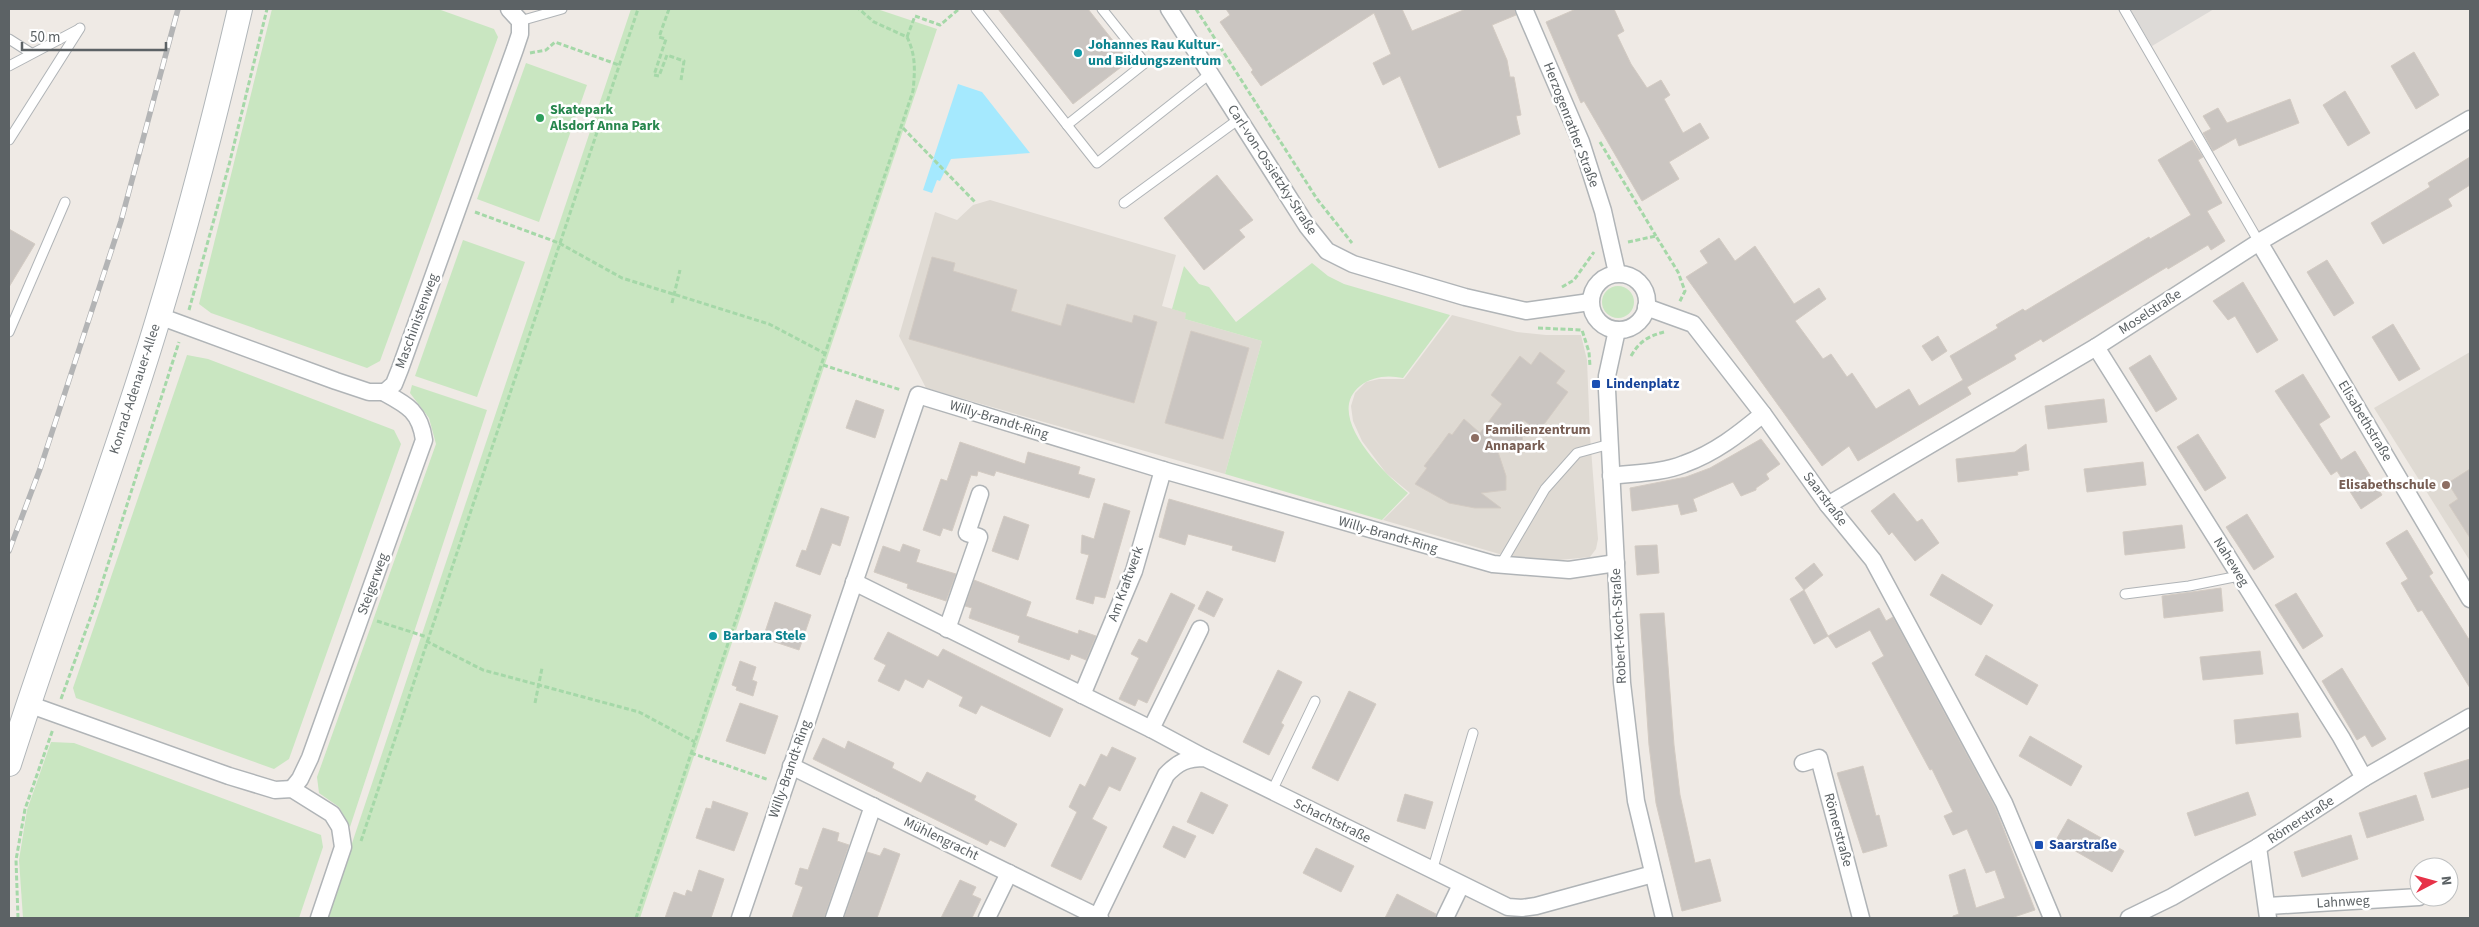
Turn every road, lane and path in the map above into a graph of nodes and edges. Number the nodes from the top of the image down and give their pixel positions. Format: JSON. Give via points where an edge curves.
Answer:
{"nodes":[{"id":1,"x":240,"y":9,"type":"edge"},
{"id":2,"x":267,"y":9,"type":"edge"},
{"id":3,"x":562,"y":9,"type":"edge"},
{"id":4,"x":638,"y":9,"type":"edge"},
{"id":5,"x":669,"y":9,"type":"edge"},
{"id":6,"x":859,"y":9,"type":"edge"},
{"id":7,"x":958,"y":9,"type":"edge"},
{"id":8,"x":976,"y":9,"type":"edge"},
{"id":9,"x":1102,"y":9,"type":"edge"},
{"id":10,"x":1168,"y":9,"type":"edge"},
{"id":11,"x":1196,"y":9,"type":"edge"},
{"id":12,"x":1524,"y":9,"type":"edge"},
{"id":13,"x":2124,"y":9,"type":"edge"},
{"id":14,"x":514,"y":15,"type":"edge"},
{"id":15,"x":907,"y":37,"type":"junction"},
{"id":16,"x":9,"y":39,"type":"edge"},
{"id":17,"x":515,"y":49,"type":"junction"},
{"id":18,"x":31,"y":53,"type":"junction"},
{"id":19,"x":619,"y":65,"type":"junction"},
{"id":20,"x":9,"y":66,"type":"edge"},
{"id":21,"x":1211,"y":73,"type":"junction"},
{"id":22,"x":681,"y":80,"type":"dead end"},
{"id":23,"x":1239,"y":119,"type":"junction"},
{"id":24,"x":2470,"y":119,"type":"edge"},
{"id":25,"x":1067,"y":125,"type":"junction"},
{"id":26,"x":903,"y":128,"type":"junction"},
{"id":27,"x":1598,"y":138,"type":"dead end"},
{"id":28,"x":9,"y":140,"type":"edge"},
{"id":29,"x":65,"y":202,"type":"dead end"},
{"id":30,"x":976,"y":202,"type":"dead end"},
{"id":31,"x":1124,"y":203,"type":"dead end"},
{"id":32,"x":458,"y":206,"type":"junction"},
{"id":33,"x":1656,"y":236,"type":"junction"},
{"id":34,"x":2259,"y":242,"type":"junction"},
{"id":35,"x":559,"y":243,"type":"junction"},
{"id":36,"x":1360,"y":247,"type":"dead end"},
{"id":37,"x":1612,"y":247,"type":"junction"},
{"id":38,"x":680,"y":270,"type":"dead end"},
{"id":39,"x":1617,"y":273,"type":"junction"},
{"id":40,"x":1560,"y":288,"type":"dead end"},
{"id":41,"x":674,"y":295,"type":"junction"},
{"id":42,"x":1590,"y":302,"type":"junction"},
{"id":43,"x":672,"y":303,"type":"dead end"},
{"id":44,"x":1646,"y":307,"type":"junction"},
{"id":45,"x":1673,"y":315,"type":"junction"},
{"id":46,"x":159,"y":316,"type":"junction"},
{"id":47,"x":184,"y":326,"type":"junction"},
{"id":48,"x":1617,"y":330,"type":"junction"},
{"id":49,"x":9,"y":332,"type":"edge"},
{"id":50,"x":1665,"y":332,"type":"junction"},
{"id":51,"x":1672,"y":334,"type":"dead end"},
{"id":52,"x":2096,"y":347,"type":"junction"},
{"id":53,"x":1589,"y":352,"type":"dead end"},
{"id":54,"x":826,"y":354,"type":"junction"},
{"id":55,"x":1611,"y":358,"type":"junction"},
{"id":56,"x":823,"y":365,"type":"junction"},
{"id":57,"x":384,"y":392,"type":"junction"},
{"id":58,"x":918,"y":395,"type":"junction"},
{"id":59,"x":1763,"y":414,"type":"junction"},
{"id":60,"x":1610,"y":444,"type":"junction"},
{"id":61,"x":1163,"y":470,"type":"junction"},
{"id":62,"x":1611,"y":476,"type":"junction"},
{"id":63,"x":980,"y":494,"type":"dead end"},
{"id":64,"x":1828,"y":505,"type":"junction"},
{"id":65,"x":1616,"y":563,"type":"junction"},
{"id":66,"x":1501,"y":564,"type":"junction"},
{"id":67,"x":2239,"y":576,"type":"junction"},
{"id":68,"x":854,"y":582,"type":"junction"},
{"id":69,"x":2125,"y":594,"type":"dead end"},
{"id":70,"x":2470,"y":599,"type":"edge"},
{"id":71,"x":361,"y":615,"type":"junction"},
{"id":72,"x":947,"y":629,"type":"junction"},
{"id":73,"x":1200,"y":629,"type":"dead end"},
{"id":74,"x":426,"y":639,"type":"junction"},
{"id":75,"x":542,"y":668,"type":"dead end"},
{"id":76,"x":538,"y":686,"type":"junction"},
{"id":77,"x":1082,"y":695,"type":"junction"},
{"id":78,"x":1314,"y":701,"type":"dead end"},
{"id":79,"x":535,"y":703,"type":"dead end"},
{"id":80,"x":28,"y":704,"type":"junction"},
{"id":81,"x":56,"y":713,"type":"junction"},
{"id":82,"x":2470,"y":717,"type":"edge"},
{"id":83,"x":1151,"y":728,"type":"junction"},
{"id":84,"x":1473,"y":733,"type":"dead end"},
{"id":85,"x":695,"y":742,"type":"junction"},
{"id":86,"x":691,"y":753,"type":"junction"},
{"id":87,"x":1205,"y":758,"type":"junction"},
{"id":88,"x":1803,"y":763,"type":"dead end"},
{"id":89,"x":9,"y":764,"type":"edge"},
{"id":90,"x":791,"y":766,"type":"junction"},
{"id":91,"x":2364,"y":778,"type":"junction"},
{"id":92,"x":785,"y":786,"type":"junction"},
{"id":93,"x":292,"y":789,"type":"junction"},
{"id":94,"x":1272,"y":791,"type":"junction"},
{"id":95,"x":873,"y":806,"type":"junction"},
{"id":96,"x":2258,"y":847,"type":"junction"},
{"id":97,"x":358,"y":850,"type":"dead end"},
{"id":98,"x":1432,"y":871,"type":"junction"},
{"id":99,"x":1009,"y":873,"type":"junction"},
{"id":100,"x":1653,"y":874,"type":"junction"},
{"id":101,"x":1461,"y":885,"type":"junction"},
{"id":102,"x":2409,"y":898,"type":"edge"},
{"id":103,"x":2268,"y":912,"type":"edge"},
{"id":104,"x":18,"y":918,"type":"edge"},
{"id":105,"x":319,"y":918,"type":"edge"},
{"id":106,"x":636,"y":918,"type":"edge"},
{"id":107,"x":740,"y":918,"type":"edge"},
{"id":108,"x":834,"y":918,"type":"edge"},
{"id":109,"x":987,"y":918,"type":"edge"},
{"id":110,"x":1098,"y":918,"type":"edge"},
{"id":111,"x":1445,"y":918,"type":"edge"},
{"id":112,"x":1664,"y":918,"type":"edge"},
{"id":113,"x":1861,"y":918,"type":"edge"},
{"id":114,"x":2052,"y":918,"type":"edge"},
{"id":115,"x":2129,"y":918,"type":"edge"}],
"edges":[{"from":1,"to":46,"type":"street","name":"Konrad-Adenauer-Allee","via":[[209,138]]},
{"from":2,"to":47,"type":"path","via":[[229,165]]},
{"from":3,"to":14,"type":"lane"},
{"from":4,"to":19,"type":"path"},
{"from":5,"to":22,"type":"path","via":[[659,37],[666,40],[654,75],[659,76],[667,55],[684,61]]},
{"from":6,"to":15,"type":"path","via":[[874,22]]},
{"from":7,"to":15,"type":"path","via":[[940,25],[915,16]]},
{"from":8,"to":25,"type":"lane"},
{"from":9,"to":25,"type":"lane","via":[[1145,64]]},
{"from":10,"to":21,"type":"street","name":"Carl-von-Ossietzky-Straße"},
{"from":11,"to":36,"type":"path","via":[[1317,199],[1345,235]]},
{"from":12,"to":37,"type":"street","name":"Herzogenrather Straße","via":[[1581,142]]},
{"from":13,"to":34,"type":"lane"},
{"from":14,"to":17,"type":"street","name":"Maschinistenweg","via":[[520,34]]},
{"from":15,"to":26,"type":"path","via":[[915,63],[913,91]]},
{"from":16,"to":18,"type":"lane"},
{"from":17,"to":19,"type":"path","via":[[534,54],[555,42]]},
{"from":17,"to":32,"type":"street","name":"Maschinistenweg"},
{"from":18,"to":20,"type":"lane"},
{"from":18,"to":28,"type":"lane","via":[[80,28]]},
{"from":19,"to":35,"type":"path"},
{"from":21,"to":23,"type":"street","name":"Carl-von-Ossietzky-Straße"},
{"from":21,"to":25,"type":"lane","via":[[1097,163]]},
{"from":23,"to":31,"type":"lane"},
{"from":23,"to":42,"type":"street","name":"Carl-von-Ossietzky-Straße","via":[[1307,226],[1327,251],[1352,264],[1526,311]]},
{"from":24,"to":34,"type":"street","name":"Moselstraße"},
{"from":26,"to":30,"type":"path"},
{"from":26,"to":54,"type":"path"},
{"from":27,"to":33,"type":"path"},
{"from":29,"to":49,"type":"lane"},
{"from":32,"to":35,"type":"path"},
{"from":32,"to":57,"type":"street","name":"Maschinistenweg","via":[[400,369],[394,384]]},
{"from":33,"to":37,"type":"path"},
{"from":33,"to":45,"type":"path","via":[[1678,272],[1684,291]]},
{"from":34,"to":52,"type":"street","name":"Moselstraße"},
{"from":34,"to":70,"type":"street","name":"Elisabethstraße"},
{"from":35,"to":41,"type":"path","via":[[622,278]]},
{"from":35,"to":74,"type":"path"},
{"from":37,"to":39,"type":"street","name":"Herzogenrather Straße"},
{"from":37,"to":40,"type":"path","via":[[1596,250],[1574,280]]},
{"from":38,"to":41,"type":"path"},
{"from":39,"to":42,"type":"street","via":[[1604,278],[1594,288]]},
{"from":39,"to":44,"type":"street","via":[[1640,283],[1646,294]]},
{"from":41,"to":43,"type":"path"},
{"from":41,"to":54,"type":"path","via":[[769,324]]},
{"from":42,"to":48,"type":"street","via":[[1594,316],[1604,326]]},
{"from":44,"to":45,"type":"street","name":"Saarstraße"},
{"from":44,"to":48,"type":"street","via":[[1641,320],[1630,328]]},
{"from":45,"to":50,"type":"path"},
{"from":45,"to":59,"type":"street","name":"Saarstraße","via":[[1693,324]]},
{"from":46,"to":47,"type":"street"},
{"from":46,"to":80,"type":"street","name":"Konrad-Adenauer-Allee"},
{"from":47,"to":57,"type":"street","via":[[336,382],[369,392]]},
{"from":47,"to":81,"type":"path","via":[[95,604]]},
{"from":48,"to":55,"type":"street","name":"Robert-Koch-Straße"},
{"from":50,"to":51,"type":"path"},
{"from":50,"to":55,"type":"path","via":[[1643,340],[1628,362]]},
{"from":52,"to":64,"type":"street","name":"Moselstraße"},
{"from":52,"to":67,"type":"street","name":"Naheweg"},
{"from":53,"to":55,"type":"path"},
{"from":54,"to":56,"type":"path"},
{"from":55,"to":60,"type":"street","name":"Robert-Koch-Straße","via":[[1606,390]]},
{"from":56,"to":58,"type":"path"},
{"from":56,"to":85,"type":"path"},
{"from":57,"to":71,"type":"street","name":"Steigerweg","via":[[414,412],[422,425],[424,440]]},
{"from":58,"to":61,"type":"street","name":"Willy-Brandt-Ring"},
{"from":58,"to":68,"type":"street","name":"Willy-Brandt-Ring"},
{"from":59,"to":62,"type":"street","via":[[1725,445],[1684,465]]},
{"from":59,"to":64,"type":"street","name":"Saarstraße"},
{"from":60,"to":62,"type":"street","name":"Robert-Koch-Straße"},
{"from":60,"to":66,"type":"lane","via":[[1577,453],[1545,490]]},
{"from":61,"to":66,"type":"street","name":"Willy-Brandt-Ring","via":[[1451,553]]},
{"from":61,"to":77,"type":"street","name":"Am Kraftwerk","via":[[1134,571]]},
{"from":62,"to":65,"type":"street","name":"Robert-Koch-Straße"},
{"from":63,"to":72,"type":"street","via":[[967,533],[979,537]]},
{"from":64,"to":114,"type":"street","name":"Saarstraße","via":[[1873,560],[1973,743],[2004,803]]},
{"from":65,"to":66,"type":"street","name":"Willy-Brandt-Ring","via":[[1569,570]]},
{"from":65,"to":100,"type":"street","name":"Robert-Koch-Straße","via":[[1622,683],[1636,800]]},
{"from":67,"to":69,"type":"lane"},
{"from":67,"to":91,"type":"street","name":"Naheweg"},
{"from":68,"to":72,"type":"street"},
{"from":68,"to":90,"type":"street","name":"Willy-Brandt-Ring"},
{"from":71,"to":74,"type":"path"},
{"from":71,"to":93,"type":"street","name":"Steigerweg","via":[[310,758]]},
{"from":72,"to":77,"type":"street"},
{"from":73,"to":83,"type":"street"},
{"from":74,"to":76,"type":"path","via":[[483,670]]},
{"from":74,"to":97,"type":"path"},
{"from":75,"to":76,"type":"path"},
{"from":76,"to":79,"type":"path"},
{"from":76,"to":85,"type":"path","via":[[639,712]]},
{"from":77,"to":83,"type":"street"},
{"from":78,"to":94,"type":"lane"},
{"from":80,"to":81,"type":"street"},
{"from":80,"to":89,"type":"street","name":"Konrad-Adenauer-Allee"},
{"from":81,"to":93,"type":"street","via":[[230,776],[275,790]]},
{"from":81,"to":104,"type":"path","via":[[25,808],[16,860]]},
{"from":82,"to":91,"type":"street","name":"Römerstraße"},
{"from":83,"to":87,"type":"street"},
{"from":84,"to":98,"type":"lane"},
{"from":85,"to":86,"type":"path"},
{"from":86,"to":92,"type":"path"},
{"from":86,"to":106,"type":"path"},
{"from":87,"to":94,"type":"street","name":"Schachtstraße"},
{"from":87,"to":110,"type":"street","via":[[1178,763],[1166,775]]},
{"from":88,"to":113,"type":"street","name":"Römerstraße","via":[[1819,758]]},
{"from":90,"to":92,"type":"street","name":"Willy-Brandt-Ring"},
{"from":90,"to":95,"type":"street","name":"Mühlengracht"},
{"from":91,"to":96,"type":"street","name":"Römerstraße"},
{"from":92,"to":107,"type":"street","name":"Willy-Brandt-Ring"},
{"from":93,"to":105,"type":"street","via":[[332,814],[340,827],[343,847]]},
{"from":94,"to":98,"type":"street","name":"Schachtstraße"},
{"from":95,"to":99,"type":"street","name":"Mühlengracht"},
{"from":95,"to":108,"type":"street"},
{"from":96,"to":103,"type":"street","name":"Lahnweg"},
{"from":96,"to":115,"type":"street","name":"Römerstraße"},
{"from":98,"to":101,"type":"street","name":"Schachtstraße"},
{"from":99,"to":109,"type":"street"},
{"from":99,"to":110,"type":"street","name":"Mühlengracht"},
{"from":100,"to":101,"type":"street","name":"Schachtstraße","via":[[1522,908],[1508,907]]},
{"from":100,"to":112,"type":"street","name":"Robert-Koch-Straße"},
{"from":101,"to":111,"type":"street"},
{"from":102,"to":103,"type":"street","name":"Lahnweg"}]}
